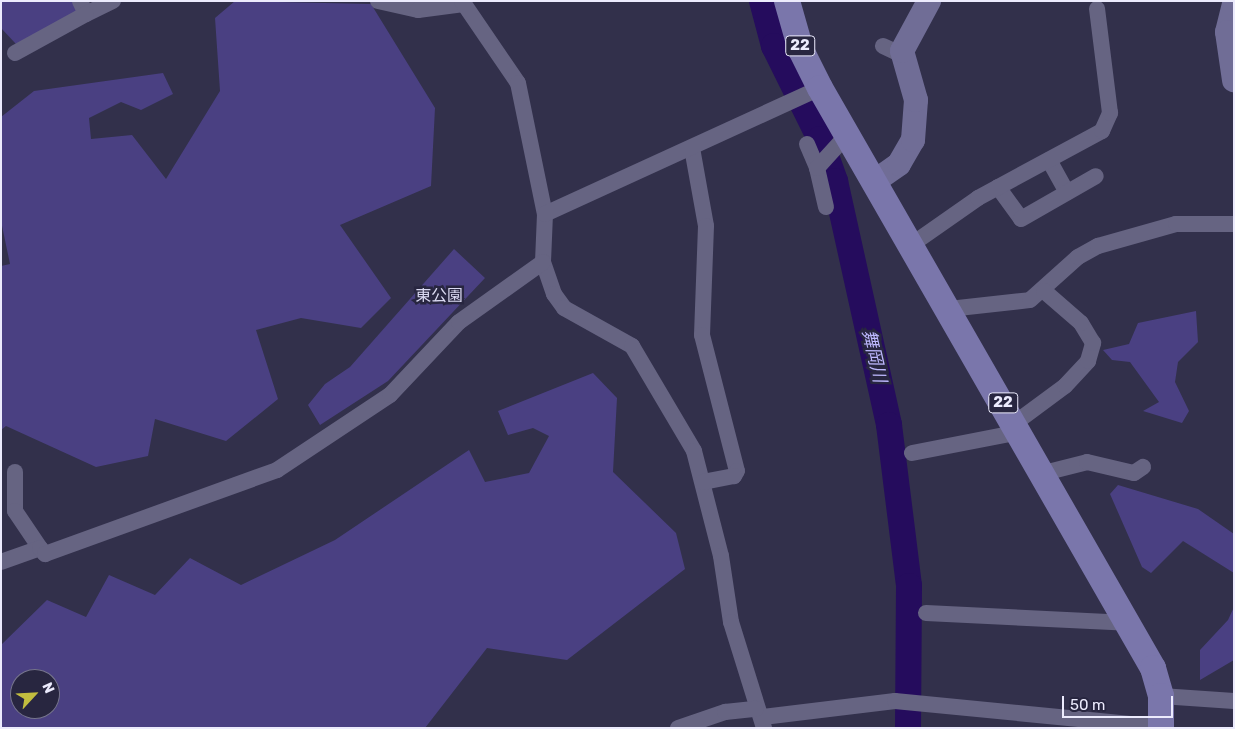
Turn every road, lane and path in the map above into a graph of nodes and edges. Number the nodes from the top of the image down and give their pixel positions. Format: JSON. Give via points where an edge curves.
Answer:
{"nodes":[{"id":1,"x":113,"y":1,"type":"edge"},
{"id":2,"x":378,"y":1,"type":"edge"},
{"id":3,"x":788,"y":1,"type":"edge"},
{"id":4,"x":929,"y":1,"type":"edge"},
{"id":5,"x":463,"y":3,"type":"edge"},
{"id":6,"x":1234,"y":4,"type":"edge"},
{"id":7,"x":83,"y":8,"type":"edge"},
{"id":8,"x":1097,"y":9,"type":"dead end"},
{"id":9,"x":15,"y":53,"type":"dead end"},
{"id":10,"x":1234,"y":80,"type":"edge"},
{"id":11,"x":815,"y":91,"type":"junction"},
{"id":12,"x":842,"y":140,"type":"junction"},
{"id":13,"x":806,"y":144,"type":"dead end"},
{"id":14,"x":692,"y":148,"type":"junction"},
{"id":15,"x":1049,"y":160,"type":"junction"},
{"id":16,"x":819,"y":166,"type":"junction"},
{"id":17,"x":1096,"y":176,"type":"dead end"},
{"id":18,"x":874,"y":181,"type":"junction"},
{"id":19,"x":998,"y":187,"type":"junction"},
{"id":20,"x":1068,"y":192,"type":"junction"},
{"id":21,"x":826,"y":208,"type":"dead end"},
{"id":22,"x":545,"y":214,"type":"junction"},
{"id":23,"x":1234,"y":224,"type":"edge"},
{"id":24,"x":911,"y":244,"type":"junction"},
{"id":25,"x":543,"y":262,"type":"junction"},
{"id":26,"x":1044,"y":291,"type":"junction"},
{"id":27,"x":949,"y":309,"type":"junction"},
{"id":28,"x":1017,"y":427,"type":"junction"},
{"id":29,"x":912,"y":453,"type":"dead end"},
{"id":30,"x":1143,"y":467,"type":"dead end"},
{"id":31,"x":15,"y":472,"type":"dead end"},
{"id":32,"x":1044,"y":474,"type":"junction"},
{"id":33,"x":704,"y":482,"type":"junction"},
{"id":34,"x":40,"y":548,"type":"junction"},
{"id":35,"x":1,"y":562,"type":"edge"},
{"id":36,"x":926,"y":613,"type":"dead end"},
{"id":37,"x":1128,"y":623,"type":"junction"},
{"id":38,"x":1161,"y":696,"type":"junction"},
{"id":39,"x":1234,"y":701,"type":"edge"},
{"id":40,"x":761,"y":718,"type":"edge"},
{"id":41,"x":678,"y":728,"type":"edge"},
{"id":42,"x":1161,"y":728,"type":"edge"}],
"edges":[{"from":1,"to":7,"type":"street"},
{"from":2,"to":5,"type":"street","via":[[418,10]]},
{"from":3,"to":11,"type":"main road","number":"22"},
{"from":4,"to":18,"type":"street","via":[[905,40],[893,50],[916,100],[913,140],[899,164]]},
{"from":5,"to":22,"type":"street","via":[[518,83]]},
{"from":6,"to":10,"type":"street","via":[[1227,32]]},
{"from":7,"to":9,"type":"street"},
{"from":8,"to":15,"type":"street","via":[[1110,113],[1102,131]]},
{"from":11,"to":12,"type":"main road","number":"22"},
{"from":11,"to":14,"type":"street"},
{"from":12,"to":16,"type":"street"},
{"from":12,"to":18,"type":"main road","number":"22"},
{"from":13,"to":16,"type":"street"},
{"from":14,"to":22,"type":"street"},
{"from":14,"to":33,"type":"street","via":[[706,226],[702,335],[737,471],[734,476]]},
{"from":15,"to":19,"type":"street"},
{"from":15,"to":20,"type":"street"},
{"from":16,"to":21,"type":"street"},
{"from":17,"to":20,"type":"street"},
{"from":18,"to":24,"type":"main road","number":"22"},
{"from":19,"to":20,"type":"street","via":[[1021,219]]},
{"from":19,"to":24,"type":"street"},
{"from":22,"to":25,"type":"street"},
{"from":23,"to":26,"type":"street","via":[[1176,224],[1098,246],[1078,257]]},
{"from":24,"to":27,"type":"main road","number":"22"},
{"from":25,"to":33,"type":"street","via":[[554,294],[564,308],[632,346],[684,430]]},
{"from":25,"to":34,"type":"street","via":[[459,322],[390,395],[277,470],[45,554]]},
{"from":26,"to":27,"type":"street","via":[[1016,304]]},
{"from":26,"to":28,"type":"street","via":[[1081,323],[1093,344],[1088,361],[1065,386]]},
{"from":27,"to":28,"type":"main road","number":"22"},
{"from":28,"to":29,"type":"street"},
{"from":28,"to":32,"type":"main road","number":"22"},
{"from":30,"to":32,"type":"street","via":[[1134,473],[1087,462]]},
{"from":31,"to":34,"type":"street","via":[[15,511]]},
{"from":32,"to":37,"type":"main road","number":"22"},
{"from":33,"to":40,"type":"street","via":[[731,622]]},
{"from":34,"to":35,"type":"street"},
{"from":36,"to":37,"type":"street"},
{"from":37,"to":38,"type":"main road","number":"22","via":[[1153,668]]},
{"from":38,"to":39,"type":"street"},
{"from":38,"to":42,"type":"main road","number":"22"},
{"from":40,"to":41,"type":"street","via":[[725,712]]},
{"from":40,"to":42,"type":"street","via":[[900,701]]}]}
